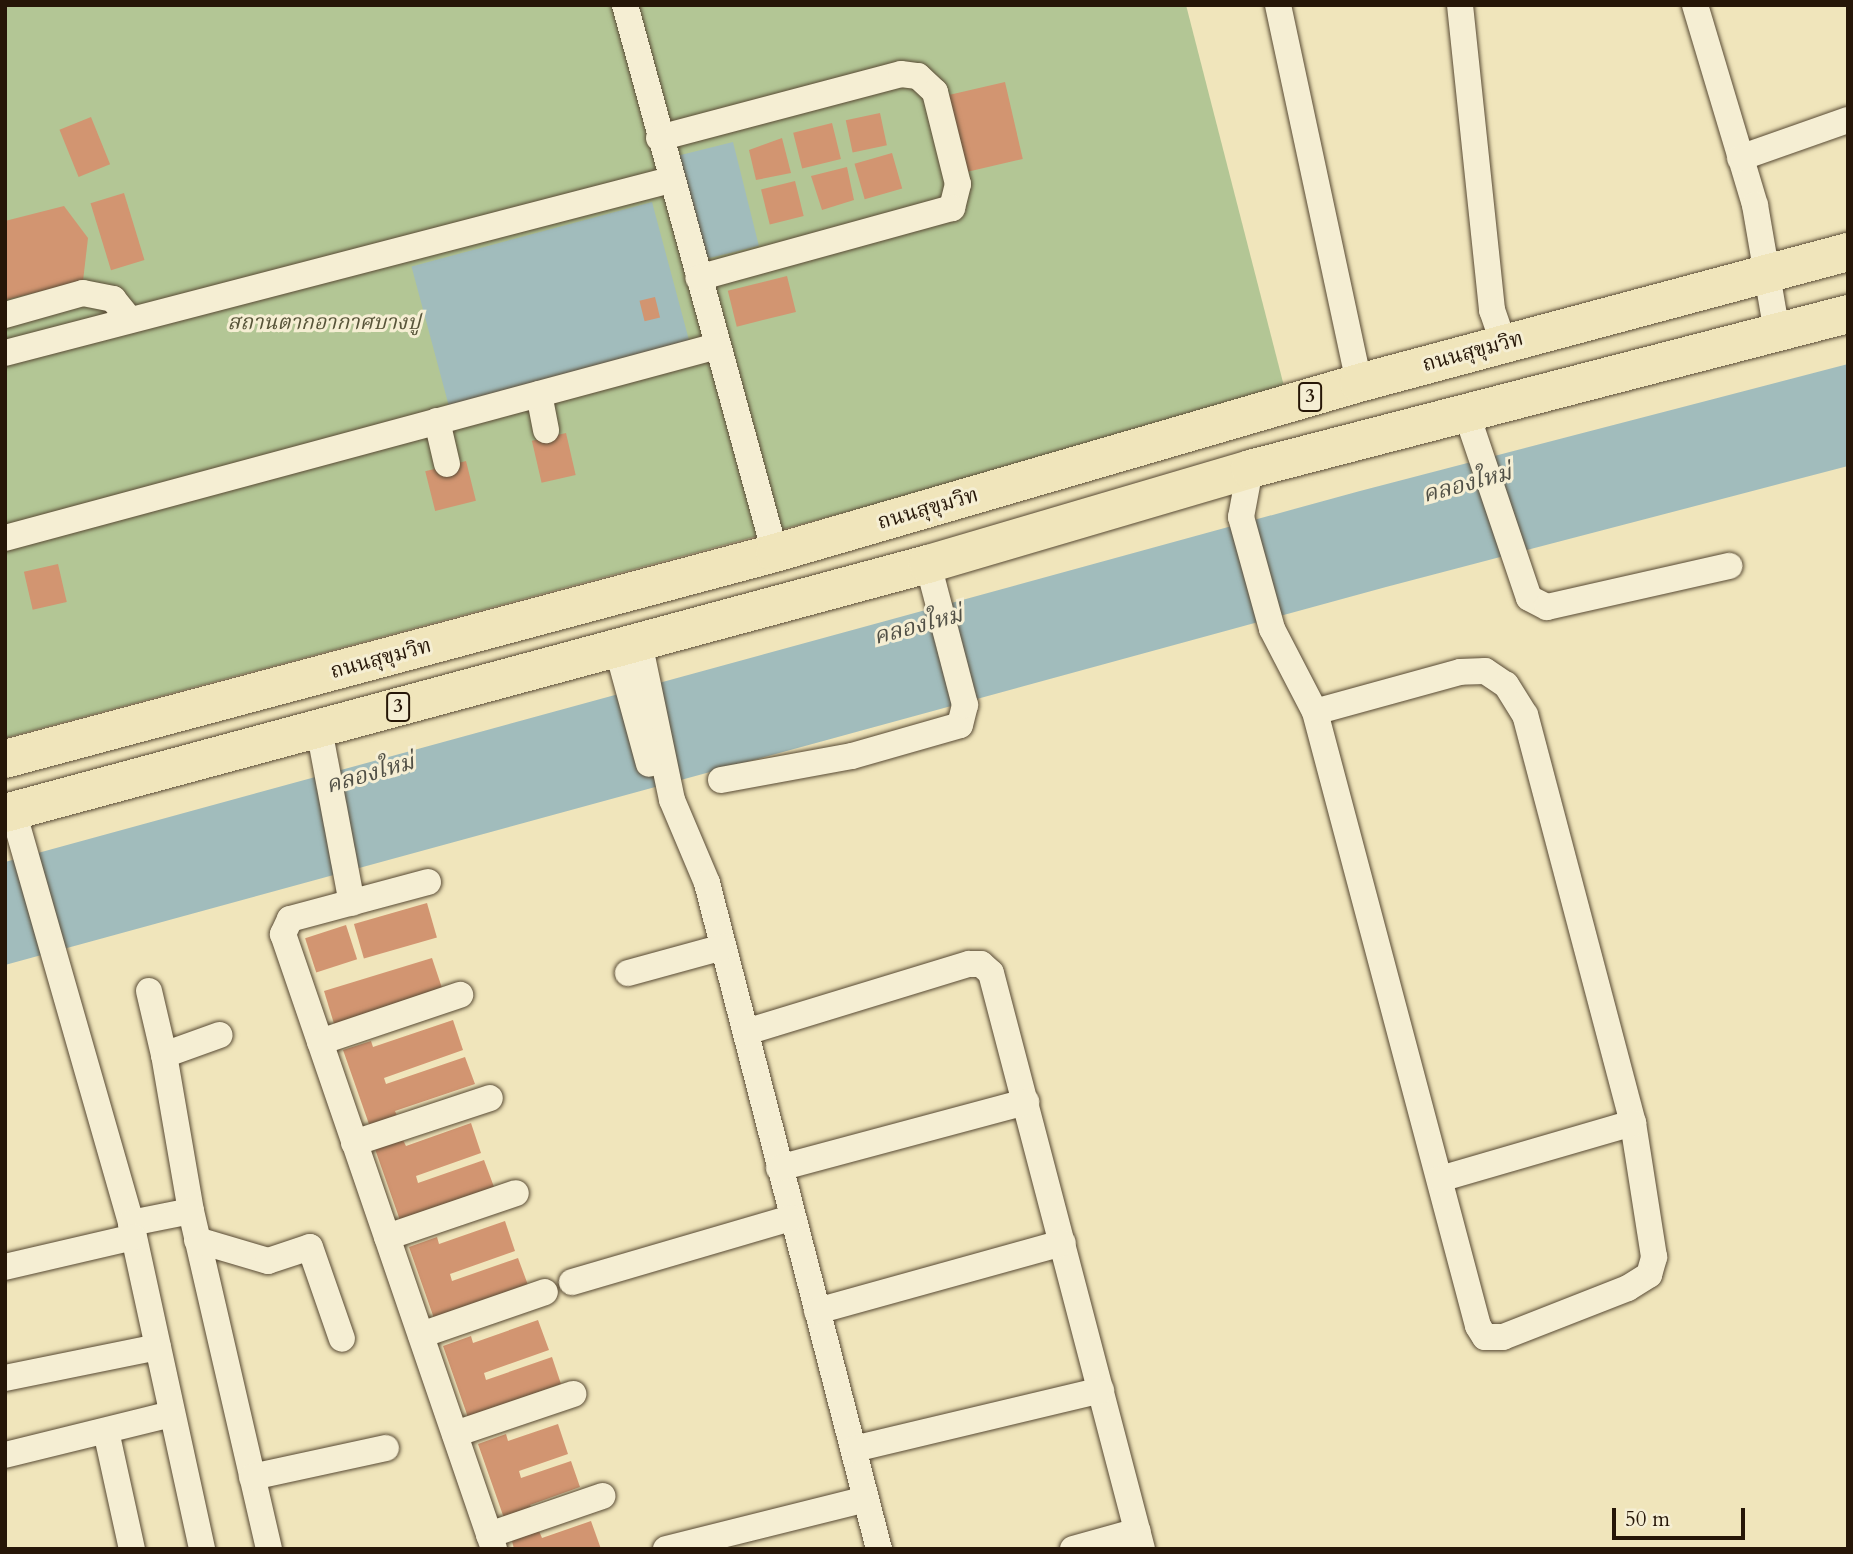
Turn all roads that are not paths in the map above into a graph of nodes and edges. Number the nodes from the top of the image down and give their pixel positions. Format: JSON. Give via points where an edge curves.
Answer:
{"nodes":[{"id":1,"x":625,"y":5,"type":"edge"},
{"id":2,"x":1278,"y":5,"type":"edge"},
{"id":3,"x":1460,"y":5,"type":"edge"},
{"id":4,"x":1695,"y":5,"type":"edge"},
{"id":5,"x":1848,"y":120,"type":"edge"},
{"id":6,"x":659,"y":138,"type":"junction"},
{"id":7,"x":1740,"y":158,"type":"junction"},
{"id":8,"x":670,"y":180,"type":"junction"},
{"id":9,"x":1848,"y":252,"type":"edge"},
{"id":10,"x":1768,"y":274,"type":"junction"},
{"id":11,"x":698,"y":278,"type":"junction"},
{"id":12,"x":1848,"y":314,"type":"edge"},
{"id":13,"x":5,"y":315,"type":"edge"},
{"id":14,"x":130,"y":320,"type":"junction"},
{"id":15,"x":1777,"y":332,"type":"junction"},
{"id":16,"x":1504,"y":344,"type":"junction"},
{"id":17,"x":717,"y":346,"type":"junction"},
{"id":18,"x":5,"y":353,"type":"edge"},
{"id":19,"x":1359,"y":383,"type":"junction"},
{"id":20,"x":539,"y":394,"type":"junction"},
{"id":21,"x":1466,"y":412,"type":"junction"},
{"id":22,"x":437,"y":421,"type":"junction"},
{"id":23,"x":546,"y":430,"type":"dead end"},
{"id":24,"x":447,"y":464,"type":"dead end"},
{"id":25,"x":1250,"y":469,"type":"junction"},
{"id":26,"x":5,"y":538,"type":"edge"},
{"id":27,"x":775,"y":553,"type":"junction"},
{"id":28,"x":928,"y":564,"type":"junction"},
{"id":29,"x":1729,"y":566,"type":"dead end"},
{"id":30,"x":790,"y":600,"type":"junction"},
{"id":31,"x":632,"y":661,"type":"junction"},
{"id":32,"x":1315,"y":712,"type":"junction"},
{"id":33,"x":319,"y":729,"type":"junction"},
{"id":34,"x":5,"y":759,"type":"edge"},
{"id":35,"x":721,"y":780,"type":"dead end"},
{"id":36,"x":9,"y":812,"type":"edge"},
{"id":37,"x":428,"y":882,"type":"dead end"},
{"id":38,"x":352,"y":903,"type":"junction"},
{"id":39,"x":723,"y":947,"type":"junction"},
{"id":40,"x":628,"y":973,"type":"dead end"},
{"id":41,"x":149,"y":991,"type":"dead end"},
{"id":42,"x":460,"y":995,"type":"dead end"},
{"id":43,"x":746,"y":1032,"type":"junction"},
{"id":44,"x":220,"y":1035,"type":"dead end"},
{"id":45,"x":320,"y":1042,"type":"junction"},
{"id":46,"x":164,"y":1055,"type":"junction"},
{"id":47,"x":490,"y":1098,"type":"dead end"},
{"id":48,"x":1026,"y":1102,"type":"junction"},
{"id":49,"x":1633,"y":1123,"type":"junction"},
{"id":50,"x":355,"y":1143,"type":"junction"},
{"id":51,"x":779,"y":1168,"type":"junction"},
{"id":52,"x":1440,"y":1179,"type":"junction"},
{"id":53,"x":516,"y":1193,"type":"dead end"},
{"id":54,"x":191,"y":1211,"type":"junction"},
{"id":55,"x":791,"y":1218,"type":"junction"},
{"id":56,"x":132,"y":1230,"type":"junction"},
{"id":57,"x":387,"y":1237,"type":"junction"},
{"id":58,"x":197,"y":1240,"type":"junction"},
{"id":59,"x":1063,"y":1243,"type":"junction"},
{"id":60,"x":5,"y":1267,"type":"edge"},
{"id":61,"x":572,"y":1282,"type":"dead end"},
{"id":62,"x":545,"y":1292,"type":"dead end"},
{"id":63,"x":817,"y":1311,"type":"junction"},
{"id":64,"x":421,"y":1335,"type":"junction"},
{"id":65,"x":342,"y":1339,"type":"dead end"},
{"id":66,"x":158,"y":1347,"type":"junction"},
{"id":67,"x":5,"y":1378,"type":"edge"},
{"id":68,"x":1101,"y":1390,"type":"junction"},
{"id":69,"x":573,"y":1394,"type":"dead end"},
{"id":70,"x":172,"y":1414,"type":"junction"},
{"id":71,"x":106,"y":1431,"type":"junction"},
{"id":72,"x":455,"y":1434,"type":"junction"},
{"id":73,"x":386,"y":1448,"type":"dead end"},
{"id":74,"x":854,"y":1449,"type":"junction"},
{"id":75,"x":5,"y":1455,"type":"edge"},
{"id":76,"x":253,"y":1477,"type":"junction"},
{"id":77,"x":602,"y":1496,"type":"dead end"},
{"id":78,"x":866,"y":1499,"type":"junction"},
{"id":79,"x":1140,"y":1540,"type":"edge"},
{"id":80,"x":492,"y":1542,"type":"edge"},
{"id":81,"x":132,"y":1549,"type":"edge"},
{"id":82,"x":202,"y":1549,"type":"edge"},
{"id":83,"x":269,"y":1549,"type":"edge"},
{"id":84,"x":666,"y":1549,"type":"edge"},
{"id":85,"x":879,"y":1549,"type":"edge"},
{"id":86,"x":1073,"y":1549,"type":"edge"}],
"edges":[{"from":1,"to":6,"type":"street"},
{"from":2,"to":19,"type":"street"},
{"from":3,"to":16,"type":"street","via":[[1492,310]]},
{"from":4,"to":7,"type":"street"},
{"from":5,"to":7,"type":"street"},
{"from":6,"to":8,"type":"street"},
{"from":6,"to":11,"type":"street","via":[[901,74],[919,76],[935,92],[958,184],[952,208]]},
{"from":7,"to":10,"type":"street"},
{"from":8,"to":11,"type":"street"},
{"from":8,"to":14,"type":"street"},
{"from":9,"to":10,"type":"highway","name":"ถนนสุขุมวิท","number":"3"},
{"from":10,"to":15,"type":"street"},
{"from":10,"to":16,"type":"highway","name":"ถนนสุขุมวิท","number":"3"},
{"from":11,"to":17,"type":"street"},
{"from":12,"to":15,"type":"highway","number":"3"},
{"from":13,"to":14,"type":"street","via":[[82,293],[113,299]]},
{"from":14,"to":18,"type":"street"},
{"from":15,"to":21,"type":"highway","number":"3"},
{"from":16,"to":19,"type":"highway","name":"ถนนสุขุมวิท","number":"3"},
{"from":17,"to":20,"type":"street"},
{"from":17,"to":27,"type":"street"},
{"from":19,"to":27,"type":"highway","name":"ถนนสุขุมวิท","number":"3"},
{"from":20,"to":22,"type":"street"},
{"from":20,"to":23,"type":"street"},
{"from":21,"to":25,"type":"highway","number":"3"},
{"from":21,"to":29,"type":"street","via":[[1530,598],[1547,607]]},
{"from":22,"to":24,"type":"street"},
{"from":22,"to":26,"type":"street","via":[[36,541]]},
{"from":25,"to":28,"type":"highway","number":"3"},
{"from":25,"to":32,"type":"street","via":[[1241,517],[1272,628]]},
{"from":27,"to":30,"type":"highway"},
{"from":27,"to":34,"type":"highway","name":"ถนนสุขุมวิท","number":"3"},
{"from":28,"to":30,"type":"highway","number":"3"},
{"from":28,"to":35,"type":"street","via":[[964,705],[960,725],[942,734]]},
{"from":30,"to":31,"type":"highway","number":"3"},
{"from":31,"to":33,"type":"highway","number":"3"},
{"from":31,"to":39,"type":"street","via":[[666,793],[707,883]]},
{"from":32,"to":49,"type":"street","via":[[1460,672],[1485,671],[1506,685],[1525,715]]},
{"from":32,"to":52,"type":"street"},
{"from":33,"to":36,"type":"highway","number":"3"},
{"from":33,"to":38,"type":"street"},
{"from":36,"to":56,"type":"street"},
{"from":37,"to":38,"type":"street"},
{"from":38,"to":45,"type":"street","via":[[285,924],[283,934]]},
{"from":39,"to":40,"type":"street"},
{"from":39,"to":43,"type":"street"},
{"from":41,"to":46,"type":"street"},
{"from":42,"to":45,"type":"street"},
{"from":43,"to":48,"type":"street","via":[[981,964],[991,973]]},
{"from":43,"to":51,"type":"street"},
{"from":44,"to":46,"type":"street"},
{"from":45,"to":50,"type":"street"},
{"from":46,"to":54,"type":"street"},
{"from":47,"to":50,"type":"street"},
{"from":48,"to":51,"type":"street"},
{"from":48,"to":59,"type":"street"},
{"from":49,"to":52,"type":"street"},
{"from":49,"to":52,"type":"street","via":[[1654,1257],[1649,1275],[1503,1337],[1485,1337],[1478,1326]]},
{"from":50,"to":57,"type":"street"},
{"from":51,"to":55,"type":"street"},
{"from":53,"to":57,"type":"street"},
{"from":54,"to":56,"type":"street"},
{"from":54,"to":58,"type":"street"},
{"from":55,"to":61,"type":"street"},
{"from":55,"to":63,"type":"street"},
{"from":56,"to":60,"type":"street"},
{"from":56,"to":66,"type":"street"},
{"from":57,"to":64,"type":"street"},
{"from":58,"to":65,"type":"street","via":[[268,1261],[310,1247]]},
{"from":58,"to":76,"type":"street"},
{"from":59,"to":63,"type":"street"},
{"from":59,"to":68,"type":"street"},
{"from":62,"to":64,"type":"street"},
{"from":63,"to":74,"type":"street"},
{"from":64,"to":72,"type":"street"},
{"from":66,"to":67,"type":"street"},
{"from":66,"to":70,"type":"street"},
{"from":68,"to":74,"type":"street"},
{"from":68,"to":79,"type":"street"},
{"from":69,"to":72,"type":"street"},
{"from":70,"to":71,"type":"street"},
{"from":70,"to":82,"type":"street"},
{"from":71,"to":75,"type":"street"},
{"from":71,"to":81,"type":"street"},
{"from":72,"to":80,"type":"street"},
{"from":73,"to":76,"type":"street"},
{"from":74,"to":78,"type":"street"},
{"from":76,"to":83,"type":"street"},
{"from":77,"to":80,"type":"street"},
{"from":78,"to":84,"type":"street"},
{"from":78,"to":85,"type":"street"},
{"from":79,"to":86,"type":"street"}]}
